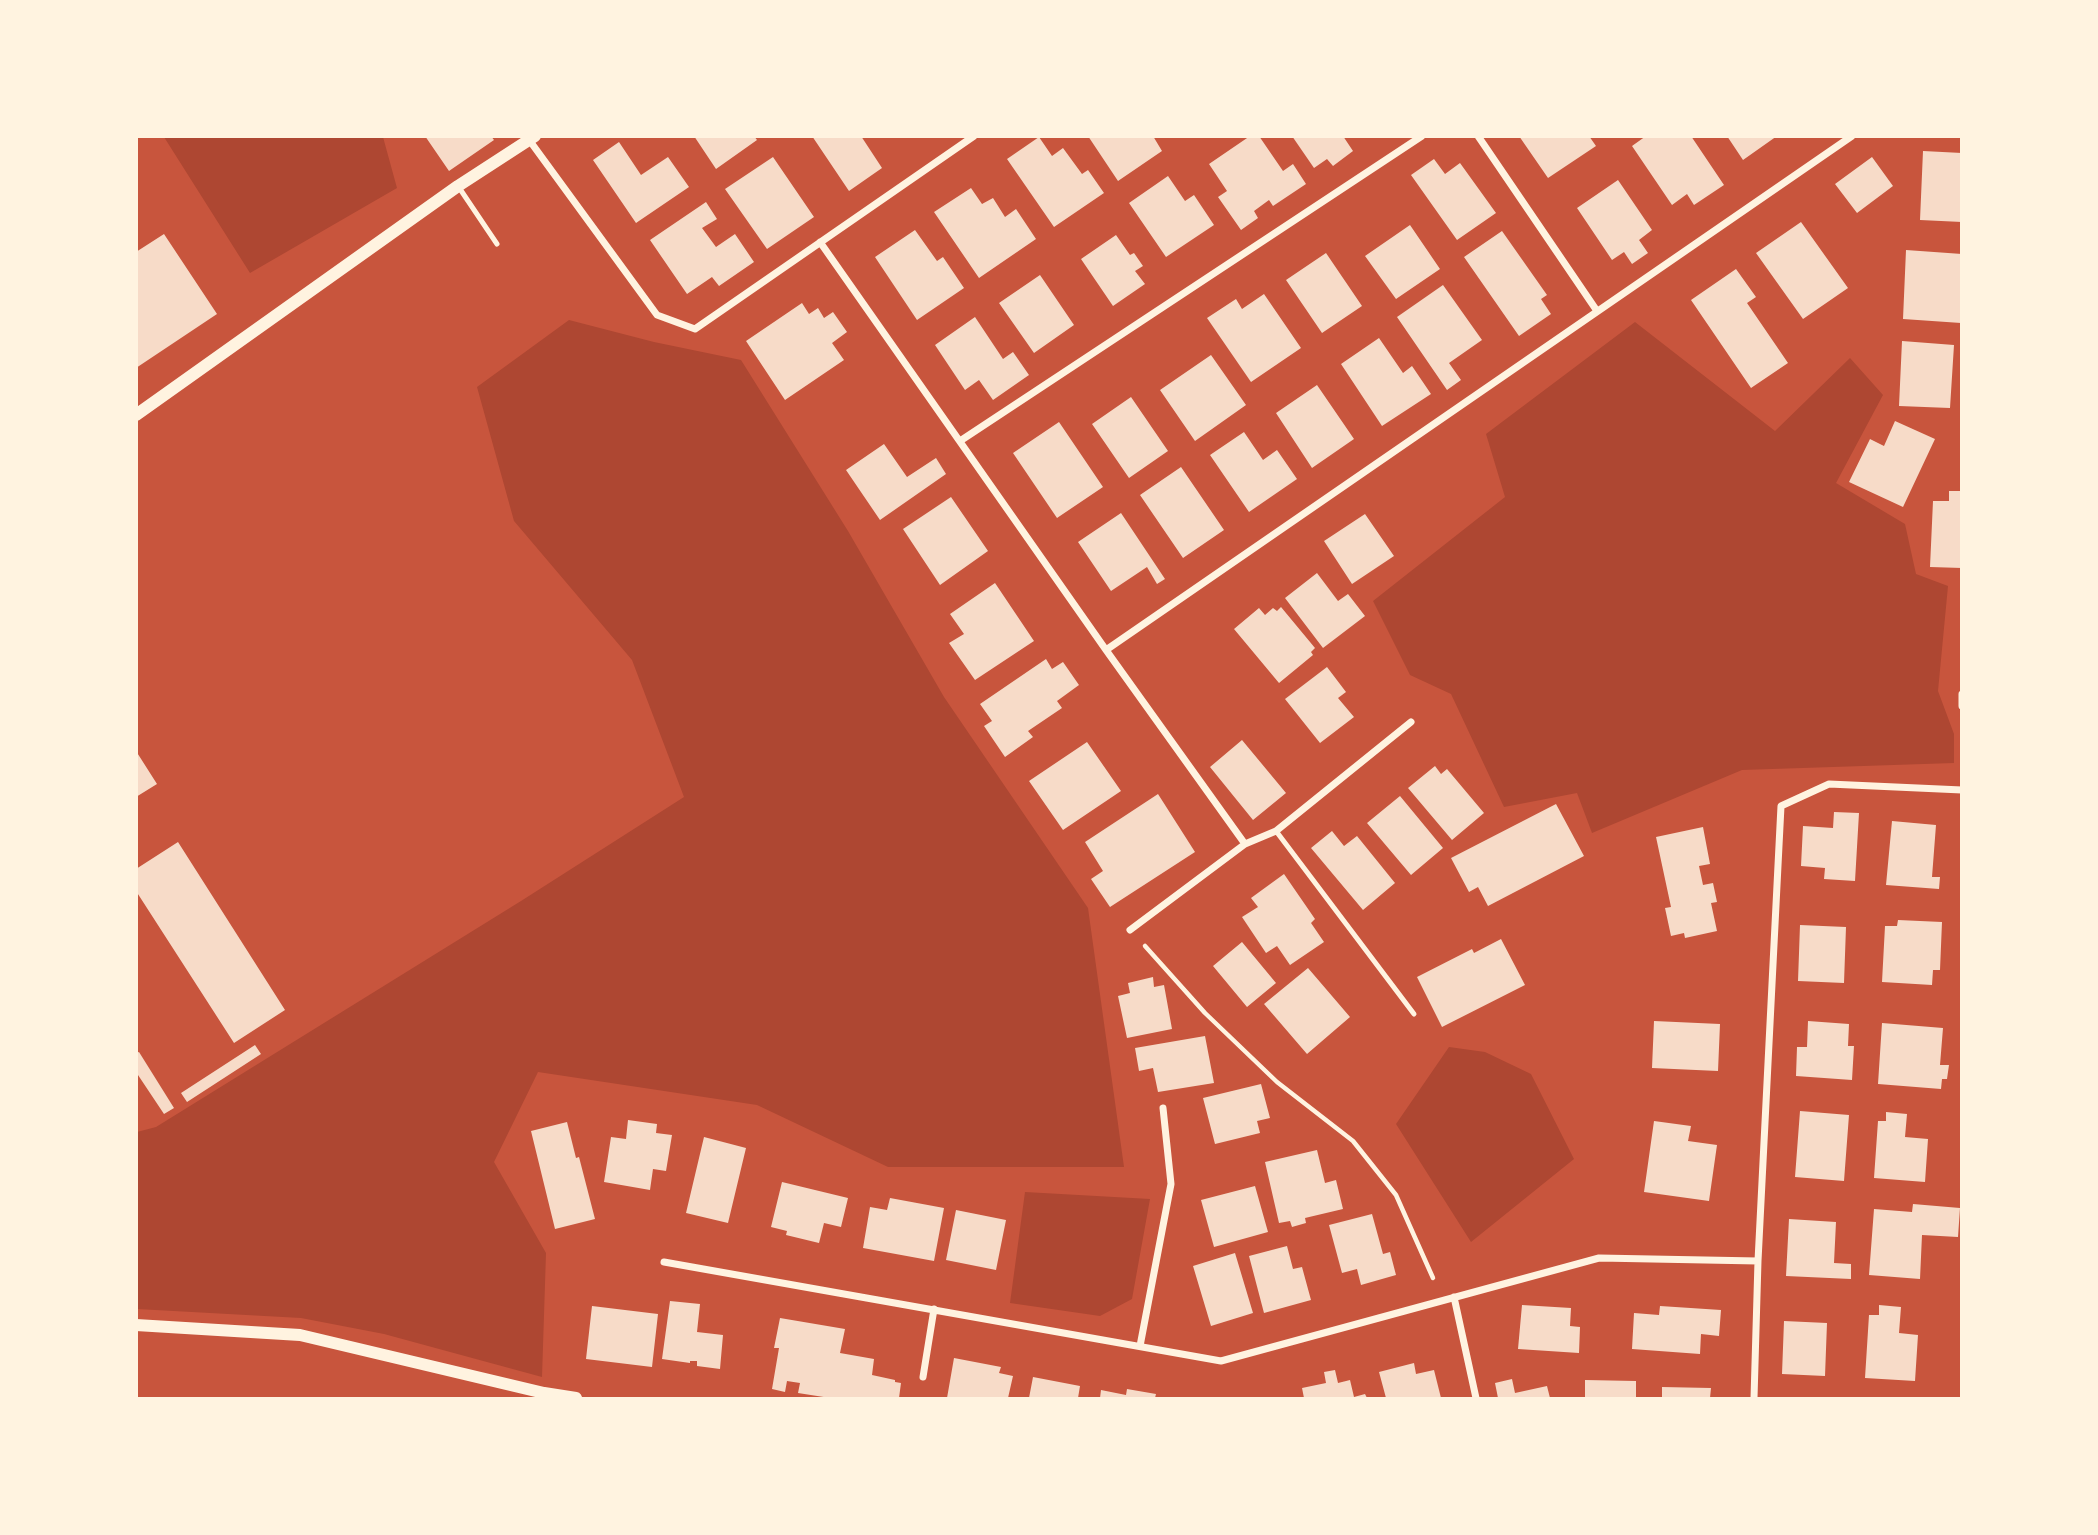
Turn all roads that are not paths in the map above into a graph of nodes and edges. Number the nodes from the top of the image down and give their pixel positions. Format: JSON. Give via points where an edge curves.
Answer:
{"nodes":[{"id":1,"x":974,"y":136,"type":"edge"},
{"id":2,"x":1422,"y":136,"type":"edge"},
{"id":3,"x":1478,"y":136,"type":"edge"},
{"id":4,"x":1852,"y":136,"type":"edge"},
{"id":5,"x":530,"y":138,"type":"edge"},
{"id":6,"x":458,"y":186,"type":"junction"},
{"id":7,"x":820,"y":242,"type":"junction"},
{"id":8,"x":497,"y":244,"type":"dead end"},
{"id":9,"x":1597,"y":312,"type":"junction"},
{"id":10,"x":136,"y":415,"type":"edge"},
{"id":11,"x":960,"y":441,"type":"junction"},
{"id":12,"x":1106,"y":650,"type":"junction"},
{"id":13,"x":1962,"y":694,"type":"edge"},
{"id":14,"x":1962,"y":706,"type":"edge"},
{"id":15,"x":1410,"y":722,"type":"dead end"},
{"id":16,"x":1962,"y":790,"type":"edge"},
{"id":17,"x":1276,"y":831,"type":"junction"},
{"id":18,"x":1245,"y":844,"type":"junction"},
{"id":19,"x":1130,"y":930,"type":"road end"},
{"id":20,"x":1414,"y":1014,"type":"dead end"},
{"id":21,"x":1163,"y":1108,"type":"dead end"},
{"id":22,"x":1758,"y":1261,"type":"junction"},
{"id":23,"x":664,"y":1262,"type":"dead end"},
{"id":24,"x":1454,"y":1297,"type":"junction"},
{"id":25,"x":934,"y":1309,"type":"junction"},
{"id":26,"x":136,"y":1325,"type":"edge"},
{"id":27,"x":1140,"y":1346,"type":"junction"},
{"id":28,"x":923,"y":1377,"type":"dead end"},
{"id":29,"x":576,"y":1398,"type":"edge"},
{"id":30,"x":1476,"y":1398,"type":"edge"},
{"id":31,"x":1754,"y":1398,"type":"edge"}],
"edges":[{"from":1,"to":7,"type":"street"},
{"from":2,"to":11,"type":"street"},
{"from":3,"to":9,"type":"street"},
{"from":4,"to":9,"type":"street"},
{"from":5,"to":6,"type":"street"},
{"from":5,"to":7,"type":"street","via":[[657,315],[695,329]]},
{"from":6,"to":8,"type":"lane"},
{"from":6,"to":10,"type":"street"},
{"from":7,"to":11,"type":"street"},
{"from":9,"to":12,"type":"street"},
{"from":11,"to":12,"type":"street"},
{"from":12,"to":18,"type":"street"},
{"from":13,"to":14,"type":"street"},
{"from":15,"to":17,"type":"street"},
{"from":16,"to":22,"type":"street","via":[[1829,783],[1781,806]]},
{"from":17,"to":18,"type":"street"},
{"from":17,"to":20,"type":"lane"},
{"from":18,"to":19,"type":"street"},
{"from":21,"to":27,"type":"street","via":[[1171,1184]]},
{"from":22,"to":24,"type":"street","via":[[1599,1258]]},
{"from":22,"to":31,"type":"street"},
{"from":23,"to":25,"type":"street"},
{"from":24,"to":27,"type":"street","via":[[1221,1361]]},
{"from":24,"to":30,"type":"street"},
{"from":25,"to":27,"type":"street"},
{"from":25,"to":28,"type":"street"},
{"from":26,"to":29,"type":"street","via":[[300,1335]]}]}
